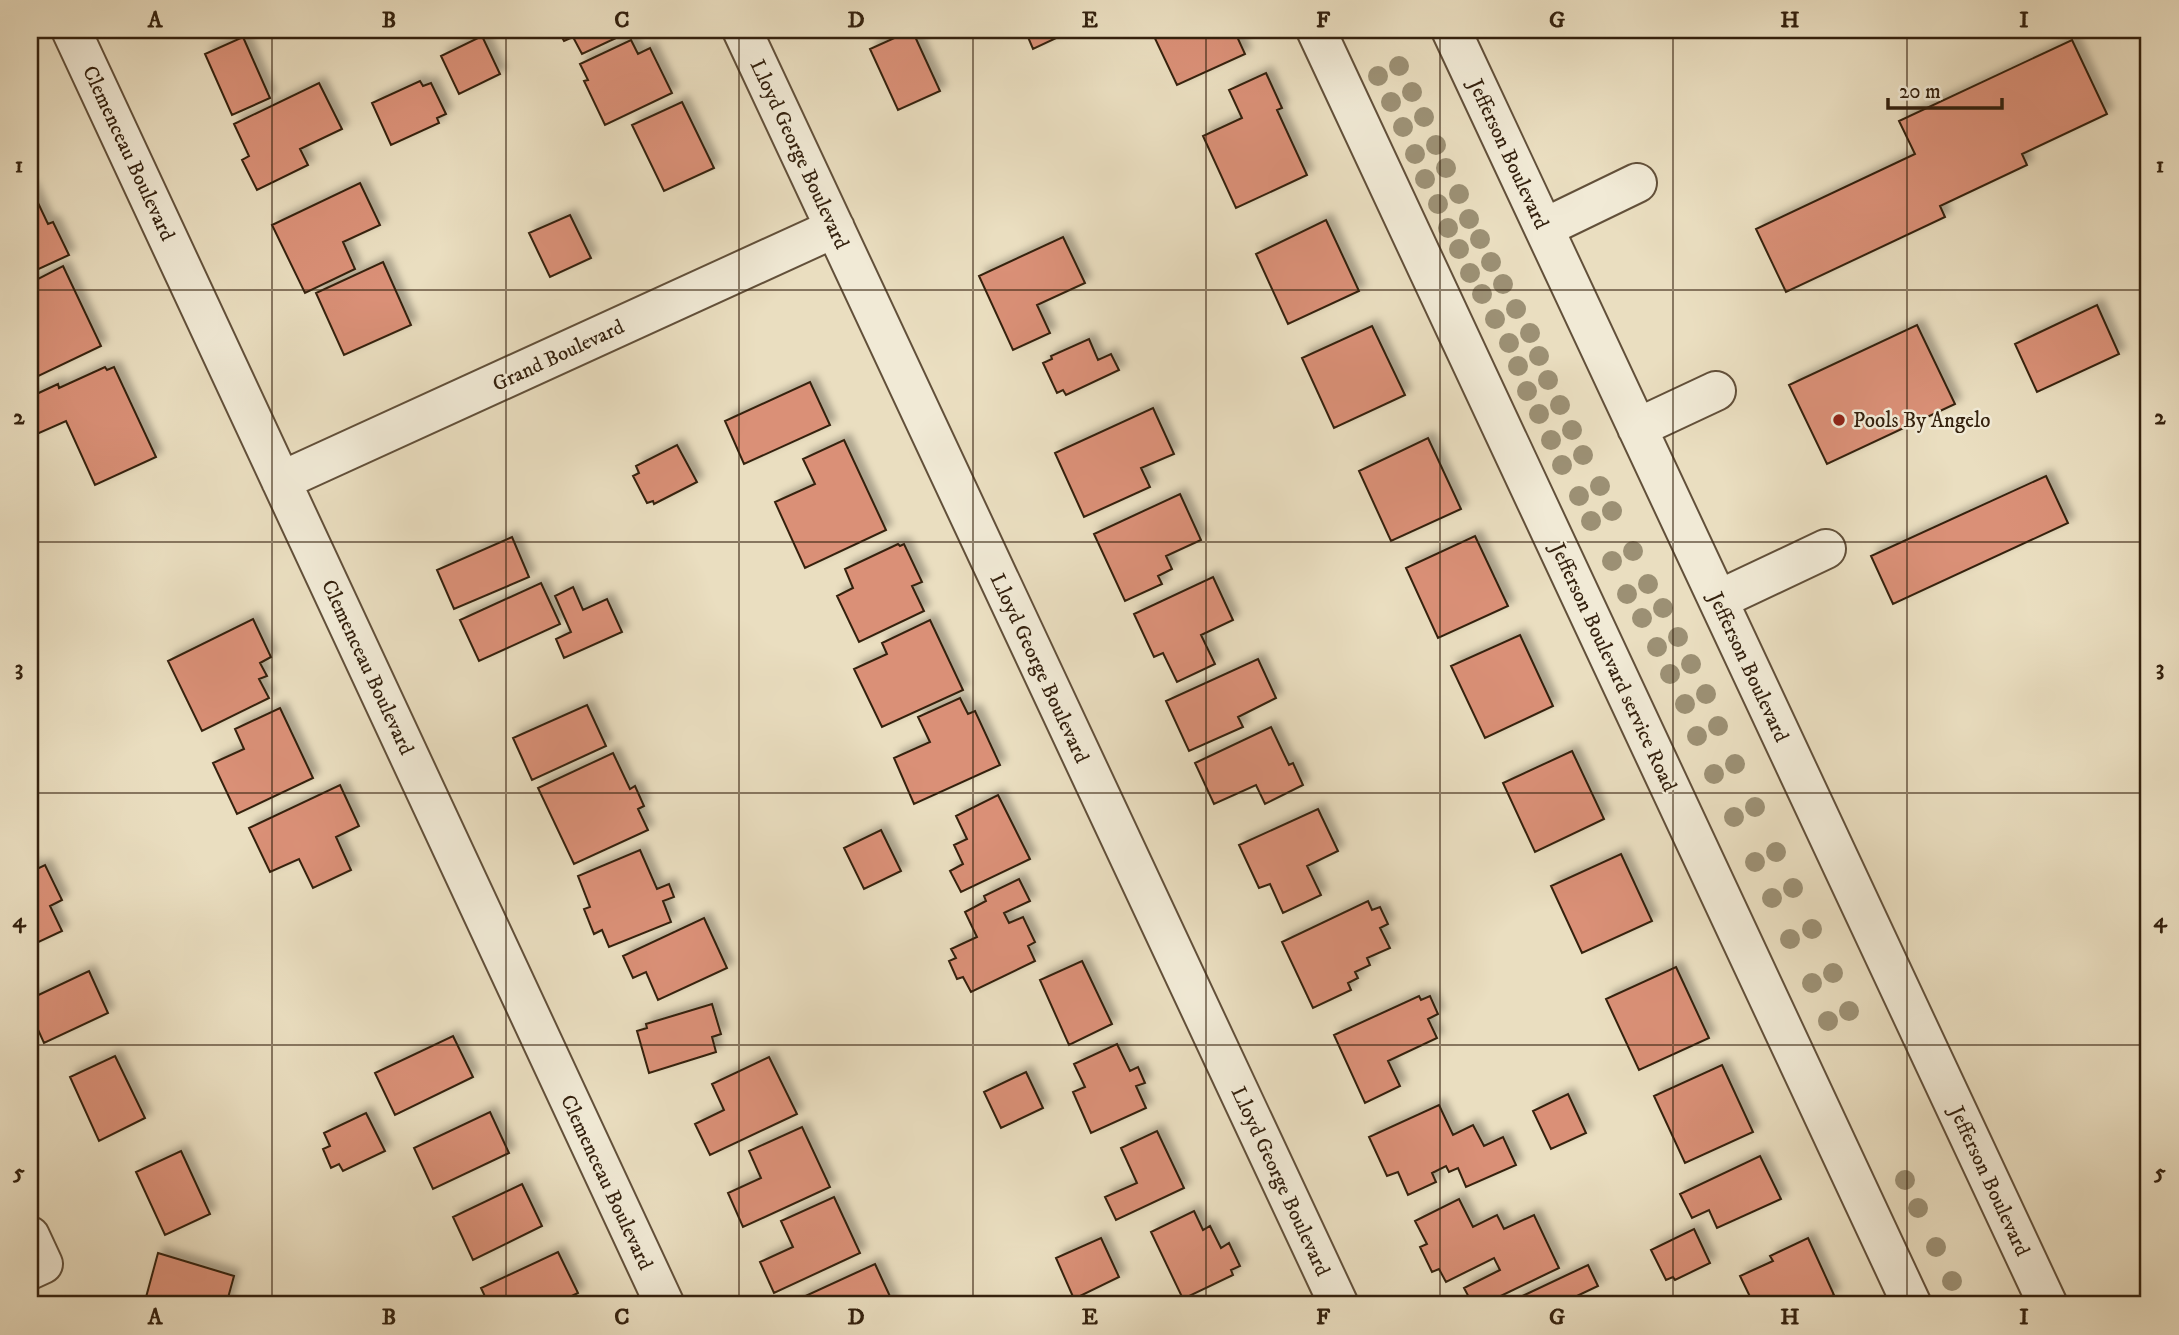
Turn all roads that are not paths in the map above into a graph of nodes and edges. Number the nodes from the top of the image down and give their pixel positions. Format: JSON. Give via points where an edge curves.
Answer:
{"nodes":[{"id":1,"x":71,"y":30,"type":"edge"},
{"id":2,"x":742,"y":30,"type":"edge"},
{"id":3,"x":1451,"y":30,"type":"edge"},
{"id":4,"x":1323,"y":32,"type":"edge"},
{"id":5,"x":1637,"y":183,"type":"dead end"},
{"id":6,"x":835,"y":228,"type":"junction"},
{"id":7,"x":1544,"y":228,"type":"junction"},
{"id":8,"x":1716,"y":390,"type":"dead end"},
{"id":9,"x":1637,"y":428,"type":"junction"},
{"id":10,"x":281,"y":481,"type":"junction"},
{"id":11,"x":1826,"y":550,"type":"dead end"},
{"id":12,"x":1718,"y":600,"type":"junction"},
{"id":13,"x":30,"y":1236,"type":"edge"},
{"id":14,"x":30,"y":1270,"type":"edge"},
{"id":15,"x":665,"y":1305,"type":"edge"},
{"id":16,"x":1339,"y":1305,"type":"edge"},
{"id":17,"x":1912,"y":1305,"type":"edge"},
{"id":18,"x":2048,"y":1305,"type":"edge"}],
"edges":[{"from":1,"to":10,"type":"street","name":"Clemenceau Boulevard"},
{"from":2,"to":6,"type":"street","name":"Lloyd George Boulevard"},
{"from":3,"to":7,"type":"street","name":"Jefferson Boulevard"},
{"from":4,"to":17,"type":"street","name":"Jefferson Boulevard service Road"},
{"from":5,"to":7,"type":"street"},
{"from":6,"to":10,"type":"street","name":"Grand Boulevard"},
{"from":6,"to":16,"type":"street","name":"Lloyd George Boulevard"},
{"from":7,"to":9,"type":"street","name":"Jefferson Boulevard"},
{"from":8,"to":9,"type":"street"},
{"from":9,"to":12,"type":"street","name":"Jefferson Boulevard"},
{"from":10,"to":15,"type":"street","name":"Clemenceau Boulevard"},
{"from":11,"to":12,"type":"street"},
{"from":12,"to":18,"type":"street","name":"Jefferson Boulevard"},
{"from":13,"to":14,"type":"street","via":[[43,1264]]}]}
